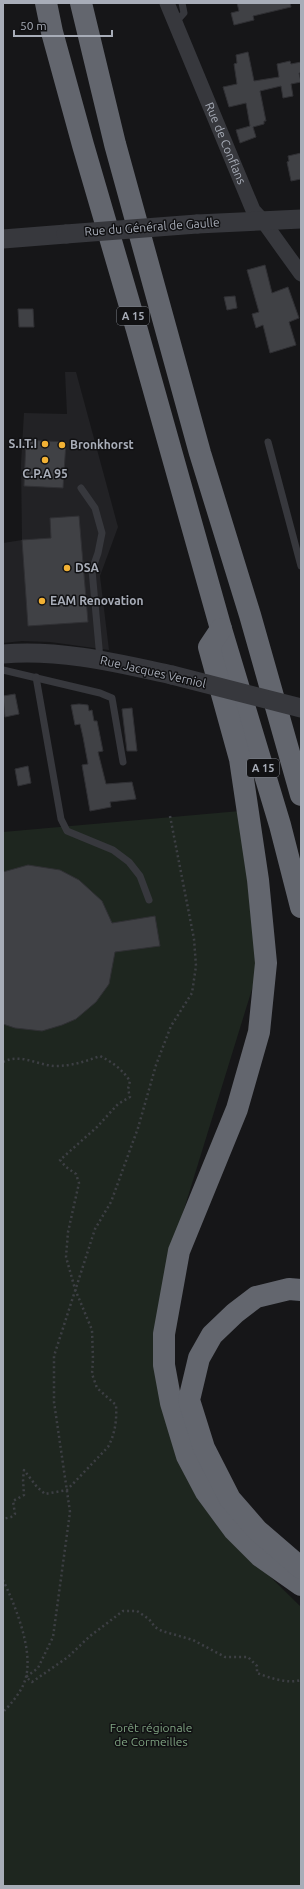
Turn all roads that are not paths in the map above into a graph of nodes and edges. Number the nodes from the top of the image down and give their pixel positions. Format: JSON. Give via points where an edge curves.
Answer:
{"nodes":[{"id":1,"x":46,"y":3,"type":"edge"},
{"id":2,"x":81,"y":3,"type":"edge"},
{"id":3,"x":166,"y":3,"type":"edge"},
{"id":4,"x":182,"y":3,"type":"edge"},
{"id":5,"x":175,"y":23,"type":"junction"},
{"id":6,"x":301,"y":220,"type":"edge"},
{"id":7,"x":263,"y":221,"type":"junction"},
{"id":8,"x":3,"y":239,"type":"edge"},
{"id":9,"x":301,"y":274,"type":"edge"},
{"id":10,"x":268,"y":442,"type":"dead end"},
{"id":11,"x":81,"y":488,"type":"dead end"},
{"id":12,"x":301,"y":566,"type":"edge"},
{"id":13,"x":221,"y":629,"type":"junction"},
{"id":14,"x":3,"y":654,"type":"edge"},
{"id":15,"x":100,"y":659,"type":"junction"},
{"id":16,"x":3,"y":670,"type":"edge"},
{"id":17,"x":36,"y":677,"type":"junction"},
{"id":18,"x":301,"y":708,"type":"edge"},
{"id":19,"x":123,"y":762,"type":"dead end"},
{"id":20,"x":301,"y":795,"type":"edge"},
{"id":21,"x":149,"y":900,"type":"dead end"},
{"id":22,"x":301,"y":907,"type":"edge"},
{"id":23,"x":301,"y":1290,"type":"edge"},
{"id":24,"x":301,"y":1568,"type":"edge"},
{"id":25,"x":301,"y":1585,"type":"edge"}],
"edges":[{"from":1,"to":13,"type":"highway","number":"A 15","via":[[82,145]]},
{"from":2,"to":20,"type":"highway","number":"A 15","via":[[115,144],[196,438]]},
{"from":3,"to":5,"type":"street","name":"Rue de Conflans"},
{"from":4,"to":5,"type":"lane","via":[[184,13]]},
{"from":5,"to":7,"type":"street","name":"Rue de Conflans","via":[[253,210]]},
{"from":6,"to":7,"type":"street","name":"Rue du Général de Gaulle"},
{"from":7,"to":8,"type":"street","name":"Rue du Général de Gaulle","bridge":true},
{"from":7,"to":9,"type":"street","name":"Rue de Conflans"},
{"from":10,"to":12,"type":"lane"},
{"from":11,"to":15,"type":"lane","via":[[95,508],[102,533],[92,570]]},
{"from":13,"to":22,"type":"highway","number":"A 15","via":[[280,825]]},
{"from":13,"to":25,"type":"highway","via":[[210,647],[240,759],[258,880],[266,963],[259,1032],[237,1109],[179,1251],[164,1334],[164,1365],[171,1403],[187,1456],[206,1492],[234,1530],[260,1556]]},
{"from":14,"to":15,"type":"street","name":"Rue Jacques Verniol"},
{"from":15,"to":18,"type":"street","name":"Rue Jacques Verniol","bridge":true},
{"from":16,"to":17,"type":"lane"},
{"from":17,"to":19,"type":"lane","via":[[112,698]]},
{"from":17,"to":21,"type":"lane","via":[[61,819],[67,831],[113,850],[129,862],[140,876]]},
{"from":23,"to":24,"type":"highway","via":[[289,1289],[256,1297],[212,1335],[200,1358],[190,1400],[204,1448],[230,1498],[257,1530]]}]}
